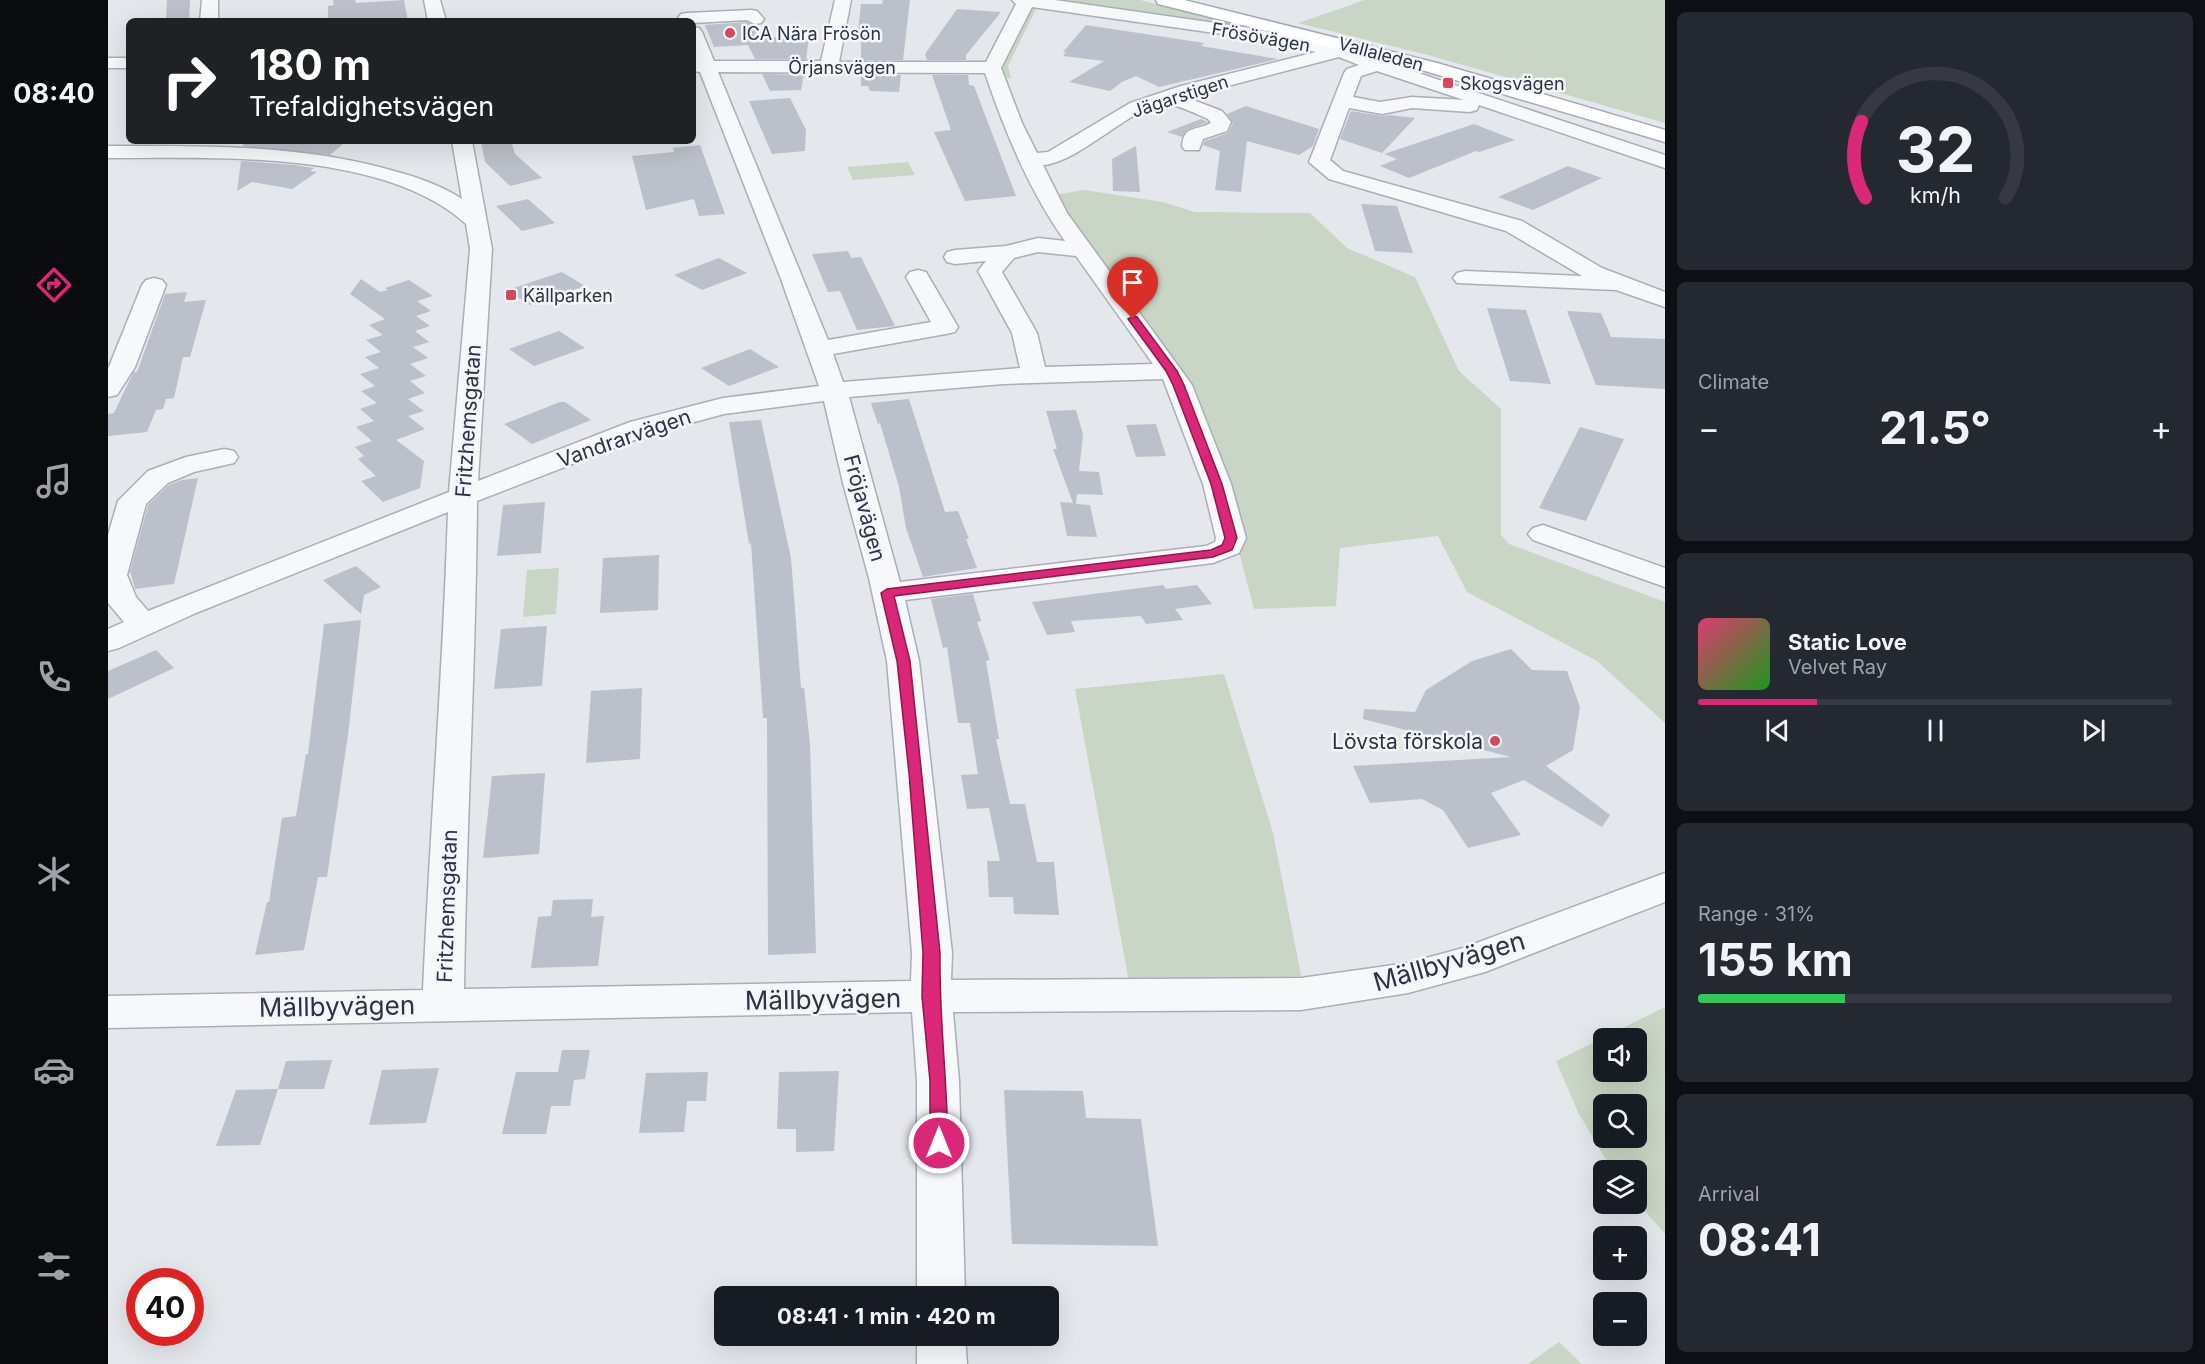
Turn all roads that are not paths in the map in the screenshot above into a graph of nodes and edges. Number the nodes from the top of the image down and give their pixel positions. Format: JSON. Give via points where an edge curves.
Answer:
{"nodes":[{"id":1,"x":210,"y":0,"type":"edge"},
{"id":2,"x":432,"y":0,"type":"edge"},
{"id":3,"x":843,"y":0,"type":"edge"},
{"id":4,"x":1023,"y":0,"type":"edge"},
{"id":5,"x":1164,"y":0,"type":"edge"},
{"id":6,"x":681,"y":1,"type":"edge"},
{"id":7,"x":209,"y":18,"type":"edge"},
{"id":8,"x":436,"y":18,"type":"edge"},
{"id":9,"x":688,"y":18,"type":"edge"},
{"id":10,"x":755,"y":19,"type":"dead end"},
{"id":11,"x":696,"y":23,"type":"edge"},
{"id":12,"x":696,"y":49,"type":"edge"},
{"id":13,"x":1340,"y":52,"type":"junction"},
{"id":14,"x":108,"y":63,"type":"edge"},
{"id":15,"x":126,"y":63,"type":"edge"},
{"id":16,"x":1378,"y":64,"type":"junction"},
{"id":17,"x":700,"y":66,"type":"edge"},
{"id":18,"x":829,"y":66,"type":"junction"},
{"id":19,"x":992,"y":68,"type":"junction"},
{"id":20,"x":1167,"y":97,"type":"junction"},
{"id":21,"x":1343,"y":101,"type":"junction"},
{"id":22,"x":1489,"y":102,"type":"junction"},
{"id":23,"x":1382,"y":108,"type":"junction"},
{"id":24,"x":1407,"y":115,"type":"dead end"},
{"id":25,"x":1665,"y":136,"type":"edge"},
{"id":26,"x":463,"y":144,"type":"edge"},
{"id":27,"x":1192,"y":146,"type":"dead end"},
{"id":28,"x":192,"y":147,"type":"edge"},
{"id":29,"x":108,"y":152,"type":"edge"},
{"id":30,"x":1029,"y":159,"type":"junction"},
{"id":31,"x":1665,"y":162,"type":"edge"},
{"id":32,"x":477,"y":222,"type":"junction"},
{"id":33,"x":1083,"y":250,"type":"junction"},
{"id":34,"x":1006,"y":253,"type":"junction"},
{"id":35,"x":955,"y":257,"type":"dead end"},
{"id":36,"x":918,"y":277,"type":"dead end"},
{"id":37,"x":1465,"y":278,"type":"dead end"},
{"id":38,"x":1620,"y":283,"type":"junction"},
{"id":39,"x":154,"y":285,"type":"dead end"},
{"id":40,"x":1661,"y":312,"type":"edge"},
{"id":41,"x":819,"y":349,"type":"junction"},
{"id":42,"x":1171,"y":371,"type":"junction"},
{"id":43,"x":1033,"y":375,"type":"junction"},
{"id":44,"x":108,"y":389,"type":"edge"},
{"id":45,"x":833,"y":392,"type":"junction"},
{"id":46,"x":224,"y":457,"type":"dead end"},
{"id":47,"x":463,"y":496,"type":"junction"},
{"id":48,"x":1544,"y":534,"type":"dead end"},
{"id":49,"x":1665,"y":578,"type":"edge"},
{"id":50,"x":887,"y":593,"type":"junction"},
{"id":51,"x":142,"y":626,"type":"junction"},
{"id":52,"x":108,"y":641,"type":"edge"},
{"id":53,"x":1665,"y":887,"type":"edge"},
{"id":54,"x":931,"y":996,"type":"junction"},
{"id":55,"x":443,"y":1004,"type":"junction"},
{"id":56,"x":108,"y":1012,"type":"edge"},
{"id":57,"x":941,"y":1286,"type":"edge"},
{"id":58,"x":941,"y":1346,"type":"edge"},
{"id":59,"x":942,"y":1364,"type":"edge"}],
"edges":[{"from":1,"to":7,"type":"street"},
{"from":2,"to":8,"type":"street"},
{"from":3,"to":18,"type":"street"},
{"from":4,"to":13,"type":"street","name":"Frösövägen","via":[[1250,33]]},
{"from":4,"to":19,"type":"street"},
{"from":5,"to":25,"type":"main road","name":"Vallaleden","via":[[1431,67]]},
{"from":6,"to":9,"type":"street","name":"Fröjavägen"},
{"from":10,"to":11,"type":"street","via":[[751,15]]},
{"from":12,"to":17,"type":"street","name":"Fröjavägen"},
{"from":13,"to":16,"type":"street","name":"Frösövägen"},
{"from":13,"to":20,"type":"street","name":"Jägarstigen"},
{"from":14,"to":15,"type":"street"},
{"from":16,"to":21,"type":"street","via":[[1353,73]]},
{"from":16,"to":22,"type":"street","name":"Frösövägen"},
{"from":17,"to":18,"type":"street","name":"Örjansvägen"},
{"from":17,"to":41,"type":"street","name":"Fröjavägen"},
{"from":18,"to":19,"type":"street","name":"Örjansvägen"},
{"from":19,"to":30,"type":"street"},
{"from":20,"to":27,"type":"street","via":[[1215,115],[1221,122],[1220,127],[1193,136]]},
{"from":20,"to":30,"type":"street","name":"Jägarstigen","via":[[1137,107],[1053,158]]},
{"from":21,"to":23,"type":"street"},
{"from":21,"to":38,"type":"street","via":[[1319,162],[1336,175],[1514,226],[1594,273]]},
{"from":22,"to":23,"type":"street","via":[[1467,106],[1402,103]]},
{"from":22,"to":31,"type":"street","name":"Frösövägen"},
{"from":23,"to":24,"type":"street"},
{"from":26,"to":32,"type":"street","name":"Fritzhemsgatan"},
{"from":28,"to":29,"type":"street"},
{"from":28,"to":32,"type":"street","via":[[347,165],[399,178],[446,198]]},
{"from":30,"to":33,"type":"street","via":[[1057,214]]},
{"from":32,"to":47,"type":"street","name":"Fritzhemsgatan","via":[[481,249]]},
{"from":33,"to":34,"type":"street","via":[[1038,245]]},
{"from":33,"to":42,"type":"street"},
{"from":34,"to":35,"type":"street"},
{"from":34,"to":43,"type":"street","via":[[990,272],[1028,338]]},
{"from":36,"to":41,"type":"street","via":[[946,327]]},
{"from":37,"to":38,"type":"street"},
{"from":38,"to":40,"type":"street"},
{"from":39,"to":44,"type":"street","via":[[122,367]]},
{"from":41,"to":45,"type":"street","name":"Fröjavägen"},
{"from":42,"to":43,"type":"street","name":"Vandrarvägen"},
{"from":42,"to":50,"type":"street","via":[[1216,484],[1231,538],[1228,547],[1213,554]]},
{"from":43,"to":45,"type":"street","name":"Vandrarvägen"},
{"from":45,"to":47,"type":"street","name":"Vandrarvägen","via":[[723,406],[640,428]]},
{"from":45,"to":50,"type":"street","name":"Fröjavägen"},
{"from":46,"to":51,"type":"street","via":[[186,465],[158,477],[132,501],[112,575],[121,599]]},
{"from":47,"to":51,"type":"street","name":"Vandrarvägen"},
{"from":47,"to":55,"type":"street","name":"Fritzhemsgatan"},
{"from":48,"to":49,"type":"street"},
{"from":50,"to":54,"type":"street","name":"Fröjavägen","via":[[910,712],[932,953]]},
{"from":51,"to":52,"type":"street","name":"Vandrarvägen"},
{"from":53,"to":54,"type":"street","name":"Mällbyvägen","via":[[1471,961],[1358,987],[1301,994]]},
{"from":54,"to":55,"type":"street","name":"Mällbyvägen"},
{"from":54,"to":57,"type":"street","name":"Fröjavägen","via":[[938,1081]]},
{"from":55,"to":56,"type":"street","name":"Mällbyvägen"},
{"from":58,"to":59,"type":"street"}]}
